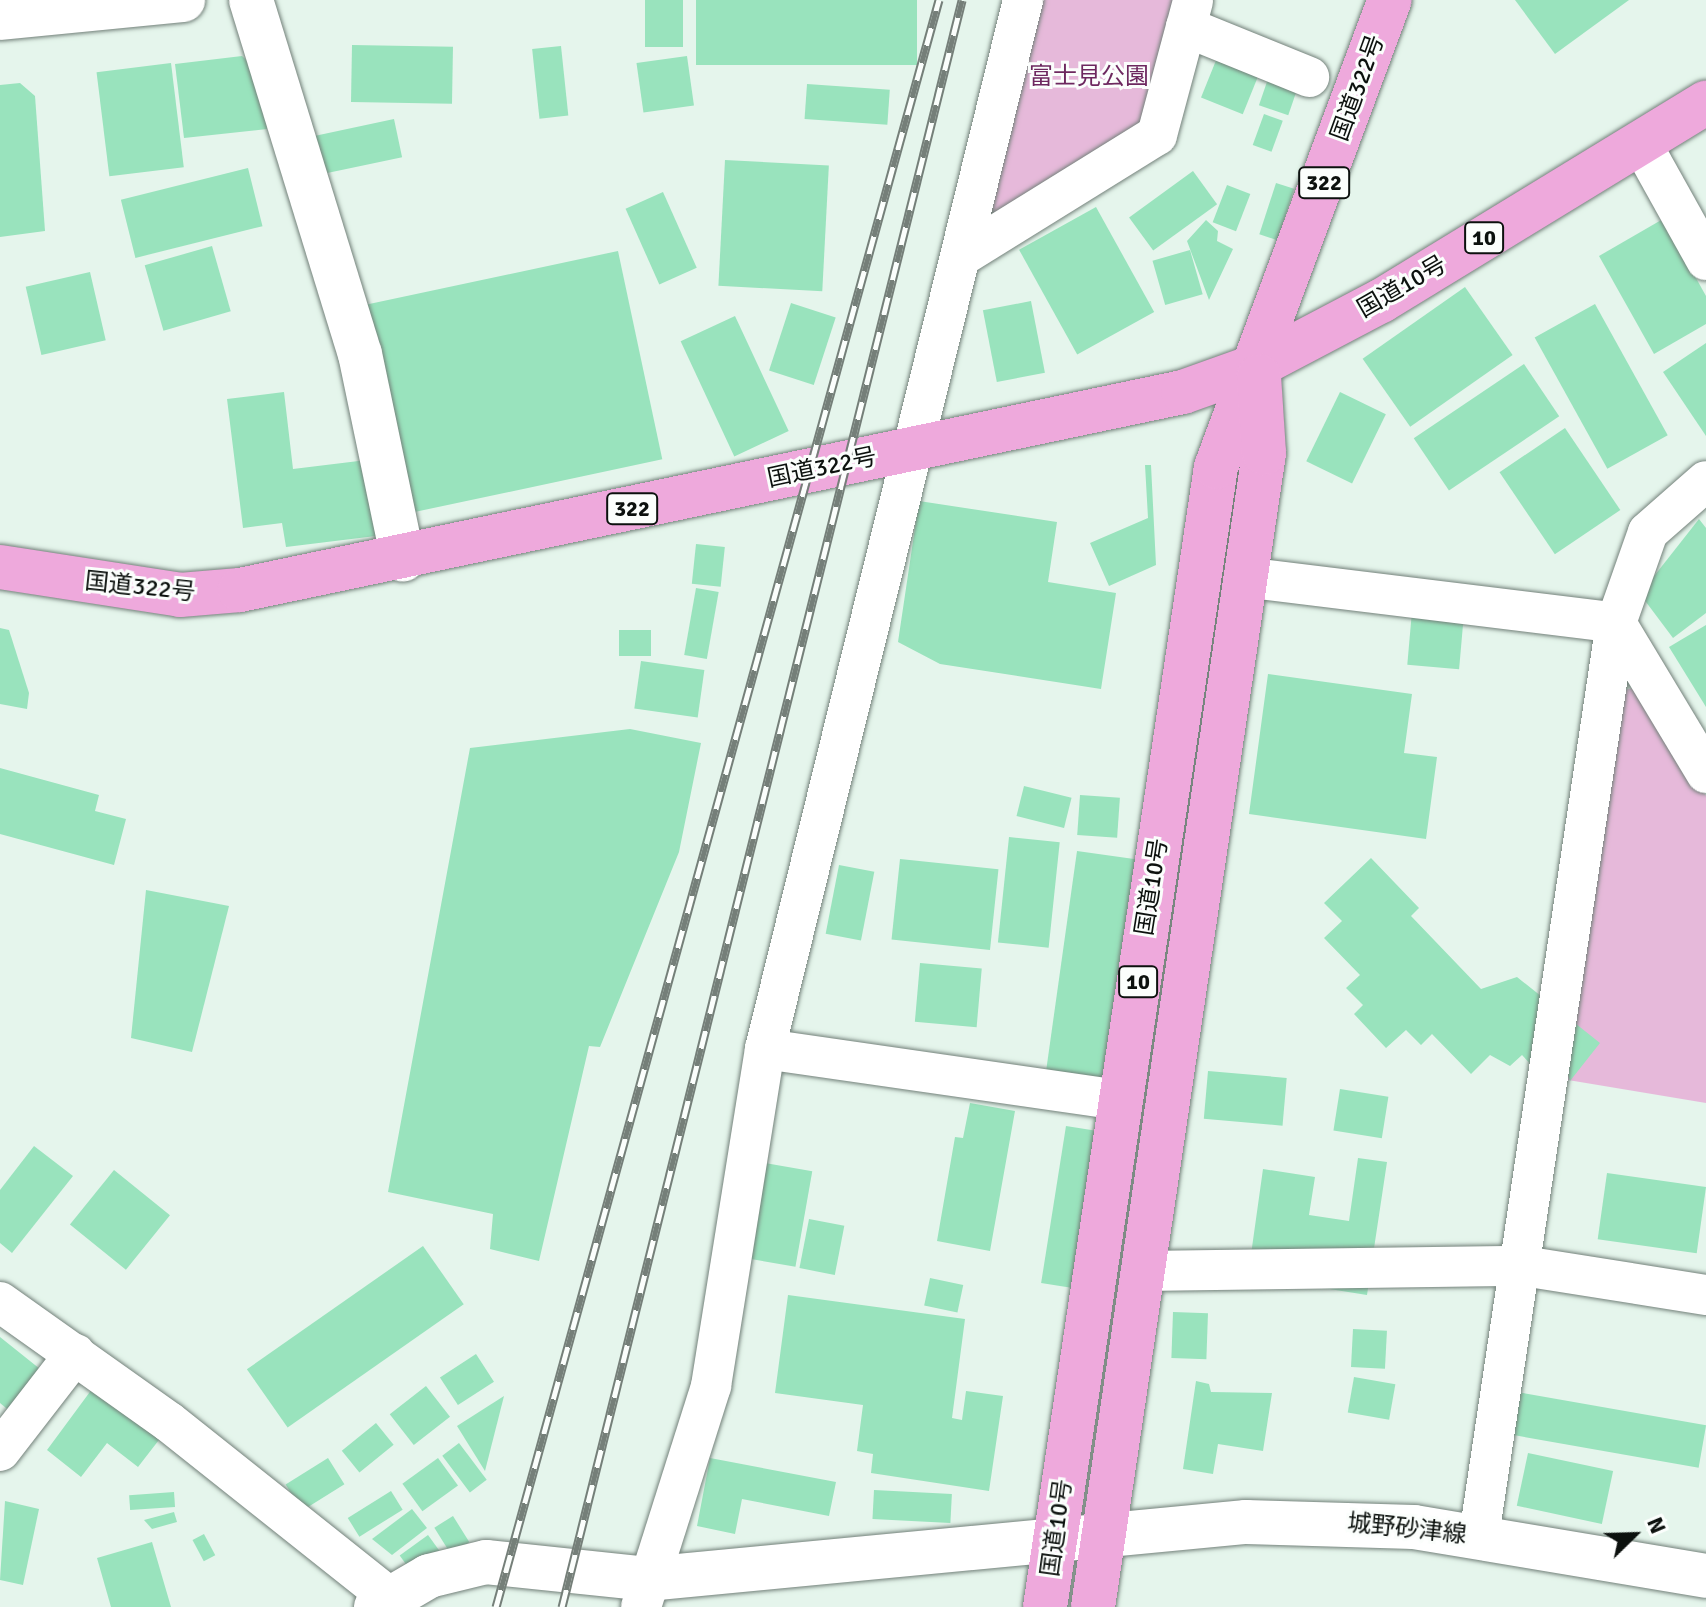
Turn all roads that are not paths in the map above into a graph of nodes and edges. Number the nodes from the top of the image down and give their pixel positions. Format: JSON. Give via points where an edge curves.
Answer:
{"nodes":[{"id":1,"x":183,"y":0,"type":"edge"},
{"id":2,"x":251,"y":0,"type":"edge"},
{"id":3,"x":1023,"y":0,"type":"edge"},
{"id":4,"x":1390,"y":0,"type":"edge"},
{"id":5,"x":1190,"y":13,"type":"edge"},
{"id":6,"x":0,"y":18,"type":"edge"},
{"id":7,"x":1309,"y":77,"type":"dead end"},
{"id":8,"x":1706,"y":103,"type":"edge"},
{"id":9,"x":1641,"y":143,"type":"junction"},
{"id":10,"x":962,"y":256,"type":"junction"},
{"id":11,"x":1706,"y":260,"type":"edge"},
{"id":12,"x":1259,"y":365,"type":"junction"},
{"id":13,"x":916,"y":448,"type":"junction"},
{"id":14,"x":1706,"y":481,"type":"edge"},
{"id":15,"x":403,"y":560,"type":"junction"},
{"id":16,"x":0,"y":567,"type":"edge"},
{"id":17,"x":1244,"y":577,"type":"junction"},
{"id":18,"x":1616,"y":623,"type":"junction"},
{"id":19,"x":1706,"y":773,"type":"edge"},
{"id":20,"x":765,"y":1049,"type":"junction"},
{"id":21,"x":1120,"y":1100,"type":"junction"},
{"id":22,"x":1523,"y":1266,"type":"junction"},
{"id":23,"x":1143,"y":1271,"type":"junction"},
{"id":24,"x":1706,"y":1295,"type":"edge"},
{"id":25,"x":0,"y":1302,"type":"edge"},
{"id":26,"x":75,"y":1354,"type":"junction"},
{"id":27,"x":0,"y":1451,"type":"edge"},
{"id":28,"x":1105,"y":1532,"type":"junction"},
{"id":29,"x":1479,"y":1536,"type":"junction"},
{"id":30,"x":1055,"y":1538,"type":"junction"},
{"id":31,"x":1706,"y":1576,"type":"edge"},
{"id":32,"x":644,"y":1593,"type":"edge"},
{"id":33,"x":383,"y":1602,"type":"edge"},
{"id":34,"x":1045,"y":1607,"type":"edge"},
{"id":35,"x":1093,"y":1607,"type":"edge"}],
"edges":[{"from":1,"to":6,"type":"street"},
{"from":2,"to":15,"type":"street","via":[[360,354]]},
{"from":3,"to":10,"type":"street"},
{"from":4,"to":12,"type":"highway","name":"国道322号","number":"322"},
{"from":5,"to":7,"type":"street"},
{"from":5,"to":10,"type":"street","via":[[1157,135]]},
{"from":8,"to":9,"type":"highway","name":"国道10号","number":"10"},
{"from":9,"to":11,"type":"street"},
{"from":9,"to":12,"type":"highway","name":"国道10号","number":"10"},
{"from":10,"to":13,"type":"street"},
{"from":12,"to":13,"type":"highway","name":"国道322号","number":"322","via":[[1176,394]]},
{"from":12,"to":17,"type":"highway","name":"国道10号","number":"10","via":[[1264,453]]},
{"from":12,"to":21,"type":"highway","name":"国道10号","number":"10","via":[[1216,467]]},
{"from":13,"to":15,"type":"highway","name":"国道322号","number":"322"},
{"from":13,"to":20,"type":"street"},
{"from":14,"to":18,"type":"street","via":[[1648,532]]},
{"from":15,"to":16,"type":"highway","name":"国道322号","number":"322","via":[[180,595]]},
{"from":17,"to":18,"type":"street"},
{"from":17,"to":23,"type":"highway","name":"国道10号","number":"10"},
{"from":18,"to":19,"type":"street"},
{"from":18,"to":22,"type":"street"},
{"from":20,"to":21,"type":"street"},
{"from":20,"to":32,"type":"street","via":[[711,1386]]},
{"from":21,"to":30,"type":"highway","name":"国道10号","number":"10"},
{"from":22,"to":23,"type":"street"},
{"from":22,"to":24,"type":"street"},
{"from":22,"to":29,"type":"street"},
{"from":23,"to":28,"type":"highway","name":"国道10号","number":"10"},
{"from":25,"to":26,"type":"street"},
{"from":26,"to":27,"type":"street"},
{"from":26,"to":33,"type":"street"},
{"from":28,"to":29,"type":"street","name":"城野砂津線","via":[[1304,1521]]},
{"from":28,"to":30,"type":"street","name":"城野砂津線"},
{"from":28,"to":35,"type":"highway","name":"国道10号","number":"10"},
{"from":29,"to":31,"type":"street","name":"城野砂津線"},
{"from":30,"to":32,"type":"street","name":"城野砂津線"},
{"from":30,"to":34,"type":"highway","name":"国道10号","number":"10"},
{"from":32,"to":33,"type":"street","name":"城野砂津線","via":[[486,1562],[429,1576]]}]}
